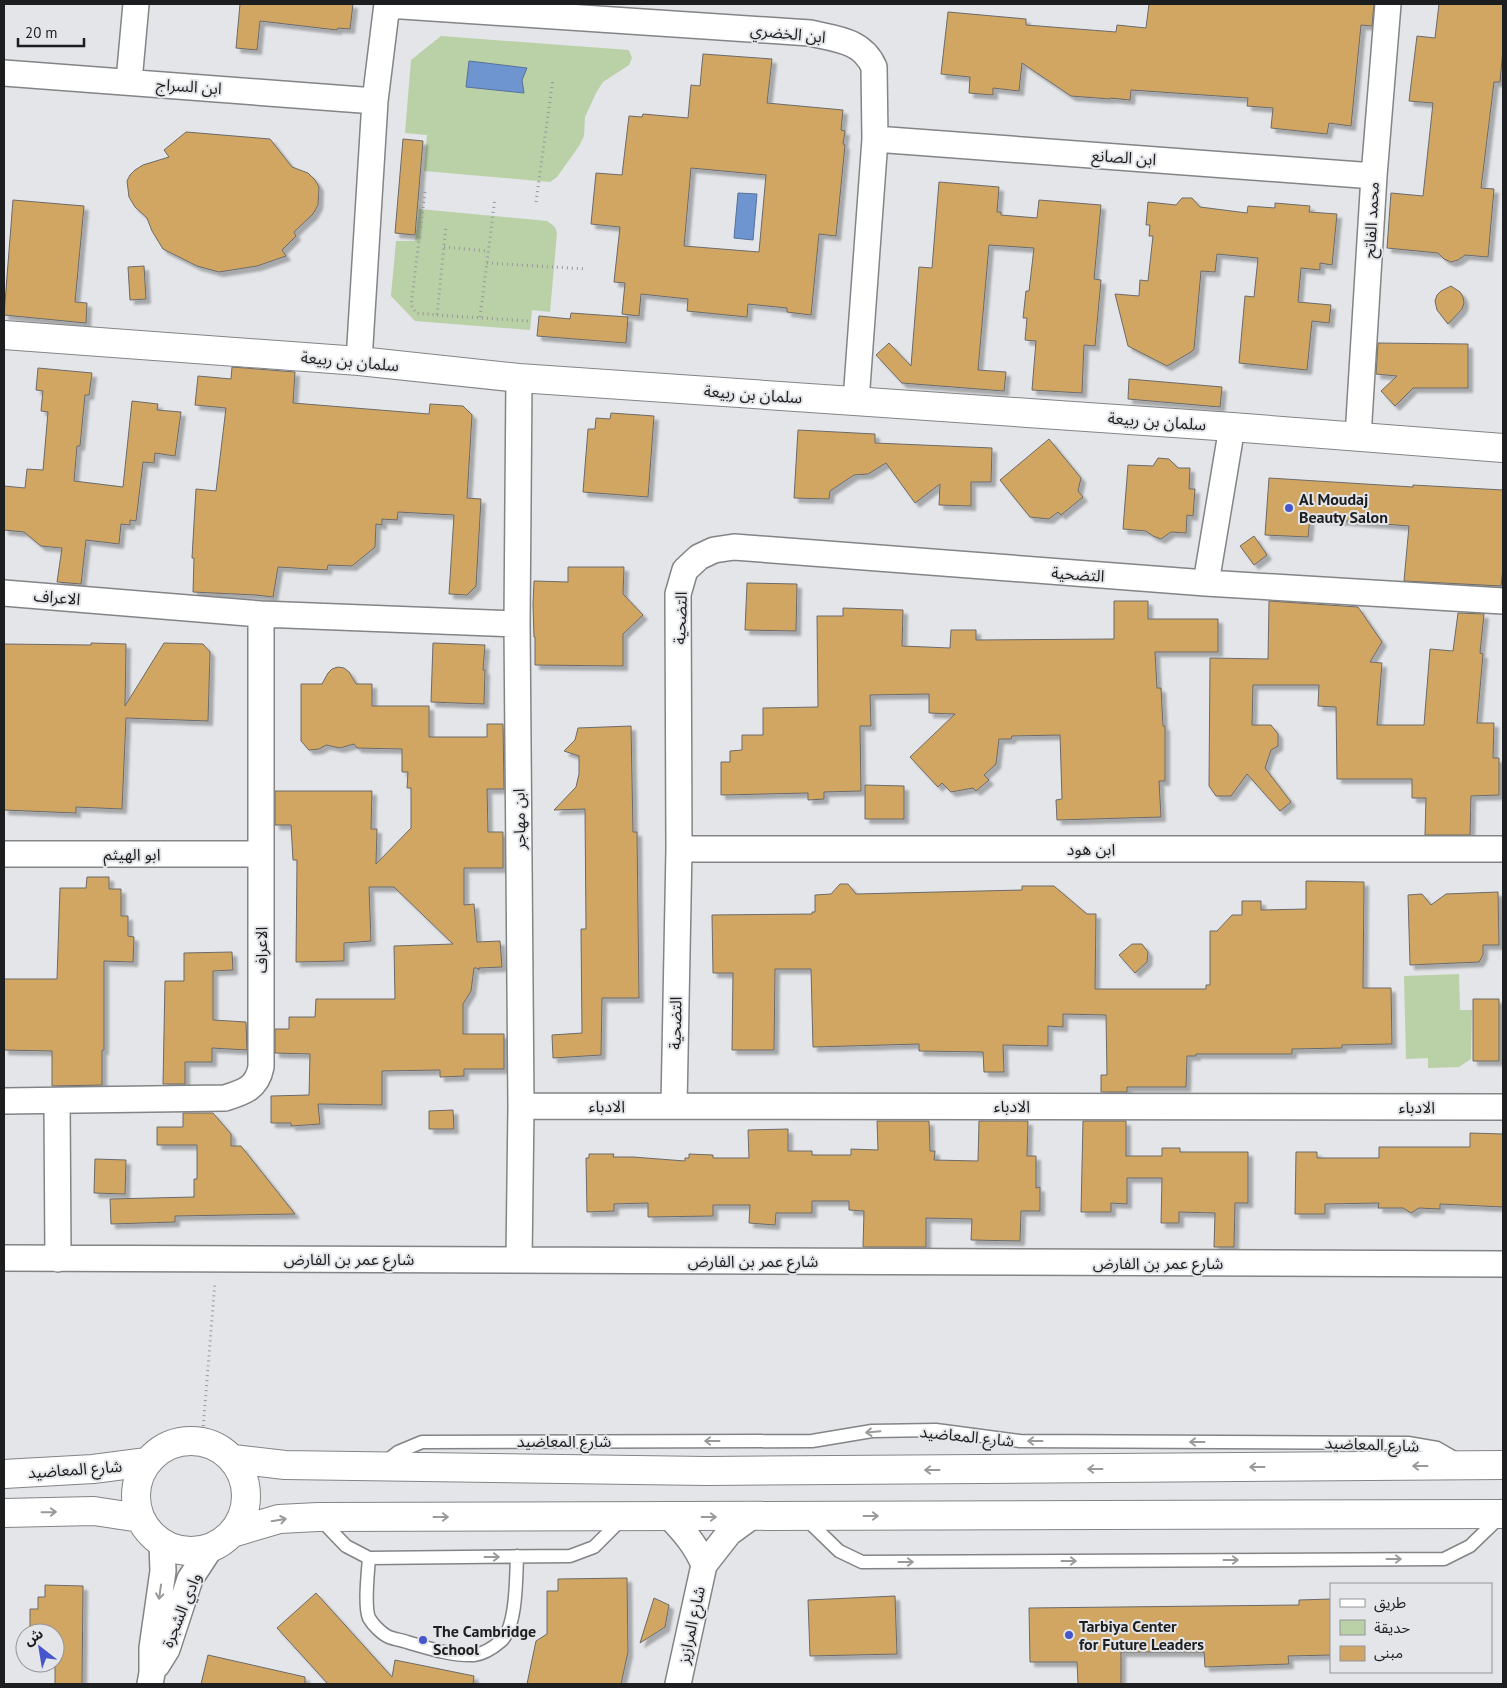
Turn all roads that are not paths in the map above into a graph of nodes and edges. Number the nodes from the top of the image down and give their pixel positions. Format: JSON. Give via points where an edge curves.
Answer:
{"nodes":[{"id":1,"x":136,"y":4,"type":"edge"},
{"id":2,"x":387,"y":4,"type":"edge"},
{"id":3,"x":1388,"y":4,"type":"edge"},
{"id":4,"x":4,"y":73,"type":"edge"},
{"id":5,"x":129,"y":82,"type":"junction"},
{"id":6,"x":375,"y":100,"type":"junction"},
{"id":7,"x":875,"y":139,"type":"junction"},
{"id":8,"x":1374,"y":176,"type":"junction"},
{"id":9,"x":4,"y":335,"type":"edge"},
{"id":10,"x":359,"y":361,"type":"junction"},
{"id":11,"x":519,"y":378,"type":"junction"},
{"id":12,"x":856,"y":401,"type":"junction"},
{"id":13,"x":1232,"y":427,"type":"junction"},
{"id":14,"x":1358,"y":437,"type":"junction"},
{"id":15,"x":1503,"y":448,"type":"edge"},
{"id":16,"x":1206,"y":583,"type":"junction"},
{"id":17,"x":4,"y":593,"type":"edge"},
{"id":18,"x":1503,"y":601,"type":"edge"},
{"id":19,"x":261,"y":614,"type":"junction"},
{"id":20,"x":517,"y":624,"type":"junction"},
{"id":21,"x":679,"y":849,"type":"junction"},
{"id":22,"x":1503,"y":849,"type":"edge"},
{"id":23,"x":4,"y":854,"type":"edge"},
{"id":24,"x":261,"y":854,"type":"junction"},
{"id":25,"x":57,"y":1101,"type":"junction"},
{"id":26,"x":4,"y":1102,"type":"edge"},
{"id":27,"x":522,"y":1106,"type":"junction"},
{"id":28,"x":674,"y":1106,"type":"junction"},
{"id":29,"x":1503,"y":1107,"type":"edge"},
{"id":30,"x":4,"y":1258,"type":"edge"},
{"id":31,"x":58,"y":1259,"type":"junction"},
{"id":32,"x":519,"y":1260,"type":"junction"},
{"id":33,"x":1503,"y":1264,"type":"edge"},
{"id":34,"x":233,"y":1459,"type":"junction"},
{"id":35,"x":147,"y":1462,"type":"junction"},
{"id":36,"x":1503,"y":1465,"type":"edge"},
{"id":37,"x":1469,"y":1466,"type":"junction"},
{"id":38,"x":380,"y":1467,"type":"junction"},
{"id":39,"x":4,"y":1474,"type":"edge"},
{"id":40,"x":4,"y":1513,"type":"edge"},
{"id":41,"x":1503,"y":1514,"type":"edge"},
{"id":42,"x":318,"y":1517,"type":"junction"},
{"id":43,"x":624,"y":1517,"type":"junction"},
{"id":44,"x":670,"y":1517,"type":"junction"},
{"id":45,"x":751,"y":1517,"type":"junction"},
{"id":46,"x":804,"y":1517,"type":"junction"},
{"id":47,"x":140,"y":1518,"type":"junction"},
{"id":48,"x":221,"y":1540,"type":"junction"},
{"id":49,"x":162,"y":1543,"type":"junction"},
{"id":50,"x":517,"y":1556,"type":"junction"},
{"id":51,"x":369,"y":1558,"type":"junction"},
{"id":52,"x":704,"y":1565,"type":"junction"},
{"id":53,"x":151,"y":1679,"type":"edge"},
{"id":54,"x":678,"y":1684,"type":"edge"}],
"edges":[{"from":1,"to":5,"type":"street"},
{"from":2,"to":6,"type":"street"},
{"from":2,"to":7,"type":"street","name":"ابن الخضري","via":[[810,33],[842,40],[862,49],[874,67]]},
{"from":3,"to":8,"type":"street","name":"محمد الفاتح"},
{"from":4,"to":5,"type":"street","name":"ابن السراج"},
{"from":5,"to":6,"type":"street","name":"ابن السراج"},
{"from":6,"to":10,"type":"street"},
{"from":7,"to":8,"type":"street","name":"ابن الصانع"},
{"from":7,"to":12,"type":"street","name":"ابن الخضري"},
{"from":8,"to":14,"type":"street","name":"محمد الفاتح"},
{"from":9,"to":10,"type":"street","name":"سلمان بن ربيعة"},
{"from":10,"to":11,"type":"street","name":"سلمان بن ربيعة"},
{"from":11,"to":12,"type":"street","name":"سلمان بن ربيعة"},
{"from":11,"to":20,"type":"street","name":"ابن مهاجر"},
{"from":12,"to":13,"type":"street","name":"سلمان بن ربيعة"},
{"from":13,"to":14,"type":"street","name":"سلمان بن ربيعة"},
{"from":13,"to":16,"type":"street"},
{"from":14,"to":15,"type":"street","name":"سلمان بن ربيعة"},
{"from":16,"to":18,"type":"street","name":"التضحية"},
{"from":16,"to":21,"type":"street","name":"التضحية","via":[[734,547],[714,550],[699,557],[685,570],[678,594]]},
{"from":17,"to":19,"type":"street","name":"الاعراف"},
{"from":19,"to":20,"type":"street","name":"الاعراف"},
{"from":19,"to":24,"type":"street","name":"الاعراف"},
{"from":20,"to":27,"type":"street","name":"ابن مهاجر"},
{"from":21,"to":22,"type":"street","name":"ابن هود"},
{"from":21,"to":28,"type":"street","name":"التضحية"},
{"from":23,"to":24,"type":"street","name":"ابو الهيثم"},
{"from":24,"to":25,"type":"street","name":"الاعراف","via":[[261,1067],[254,1083],[248,1090],[225,1098]]},
{"from":25,"to":26,"type":"street","name":"الاعراف"},
{"from":25,"to":31,"type":"street"},
{"from":27,"to":28,"type":"street","name":"الادباء"},
{"from":27,"to":32,"type":"street","name":"ابن مهاجر"},
{"from":28,"to":29,"type":"street","name":"الادباء"},
{"from":30,"to":31,"type":"street","name":"شارع عمر بن الفارض"},
{"from":31,"to":32,"type":"street","name":"شارع عمر بن الفارض"},
{"from":32,"to":33,"type":"street","name":"شارع عمر بن الفارض"},
{"from":34,"to":35,"type":"street","via":[[213,1445],[189,1440],[166,1446]]},
{"from":34,"to":38,"type":"street","name":"شارع المعاضيد","via":[[285,1465]]},
{"from":34,"to":48,"type":"street","via":[[241,1470],[247,1496],[240,1522]]},
{"from":35,"to":39,"type":"street","name":"شارع المعاضيد"},
{"from":35,"to":47,"type":"street","via":[[136,1489]]},
{"from":36,"to":37,"type":"street","name":"شارع المعاضيد"},
{"from":37,"to":38,"type":"street","name":"شارع المعاضيد","one_way":true,"via":[[707,1472]]},
{"from":37,"to":38,"type":"lane","name":"شارع المعاضيد","one_way":true,"via":[[1437,1448],[1408,1443],[1020,1442],[936,1430],[872,1431],[812,1441],[422,1442],[398,1452]]},
{"from":40,"to":47,"type":"street","one_way":true,"via":[[94,1511]]},
{"from":46,"to":41,"type":"street","one_way":true},
{"from":46,"to":41,"type":"lane","one_way":true,"via":[[839,1551],[862,1562],[872,1562],[1444,1559],[1470,1546]]},
{"from":42,"to":43,"type":"street","one_way":true},
{"from":48,"to":42,"type":"street","one_way":true,"via":[[279,1519]]},
{"from":42,"to":51,"type":"lane","via":[[346,1546]]},
{"from":43,"to":44,"type":"street"},
{"from":43,"to":50,"type":"lane","via":[[594,1547],[570,1556]]},
{"from":44,"to":45,"type":"street","one_way":true},
{"from":44,"to":52,"type":"street","name":"شارع المرازيز","via":[[690,1538]]},
{"from":45,"to":46,"type":"street"},
{"from":45,"to":52,"type":"street","name":"شارع المرازيز","via":[[730,1533]]},
{"from":47,"to":49,"type":"street","via":[[149,1533]]},
{"from":48,"to":49,"type":"street","via":[[199,1550],[186,1551]]},
{"from":48,"to":53,"type":"street","name":"وادي الشجرة","via":[[190,1579],[167,1648]]},
{"from":49,"to":53,"type":"street","name":"وادي الشجرة","one_way":true,"via":[[163,1571]]},
{"from":51,"to":50,"type":"lane","one_way":true},
{"from":50,"to":51,"type":"lane","via":[[516,1594],[509,1629],[502,1640],[476,1655],[429,1648],[388,1636],[376,1627],[369,1618],[367,1607]]},
{"from":52,"to":54,"type":"street","name":"شارع المرازيز"}]}
